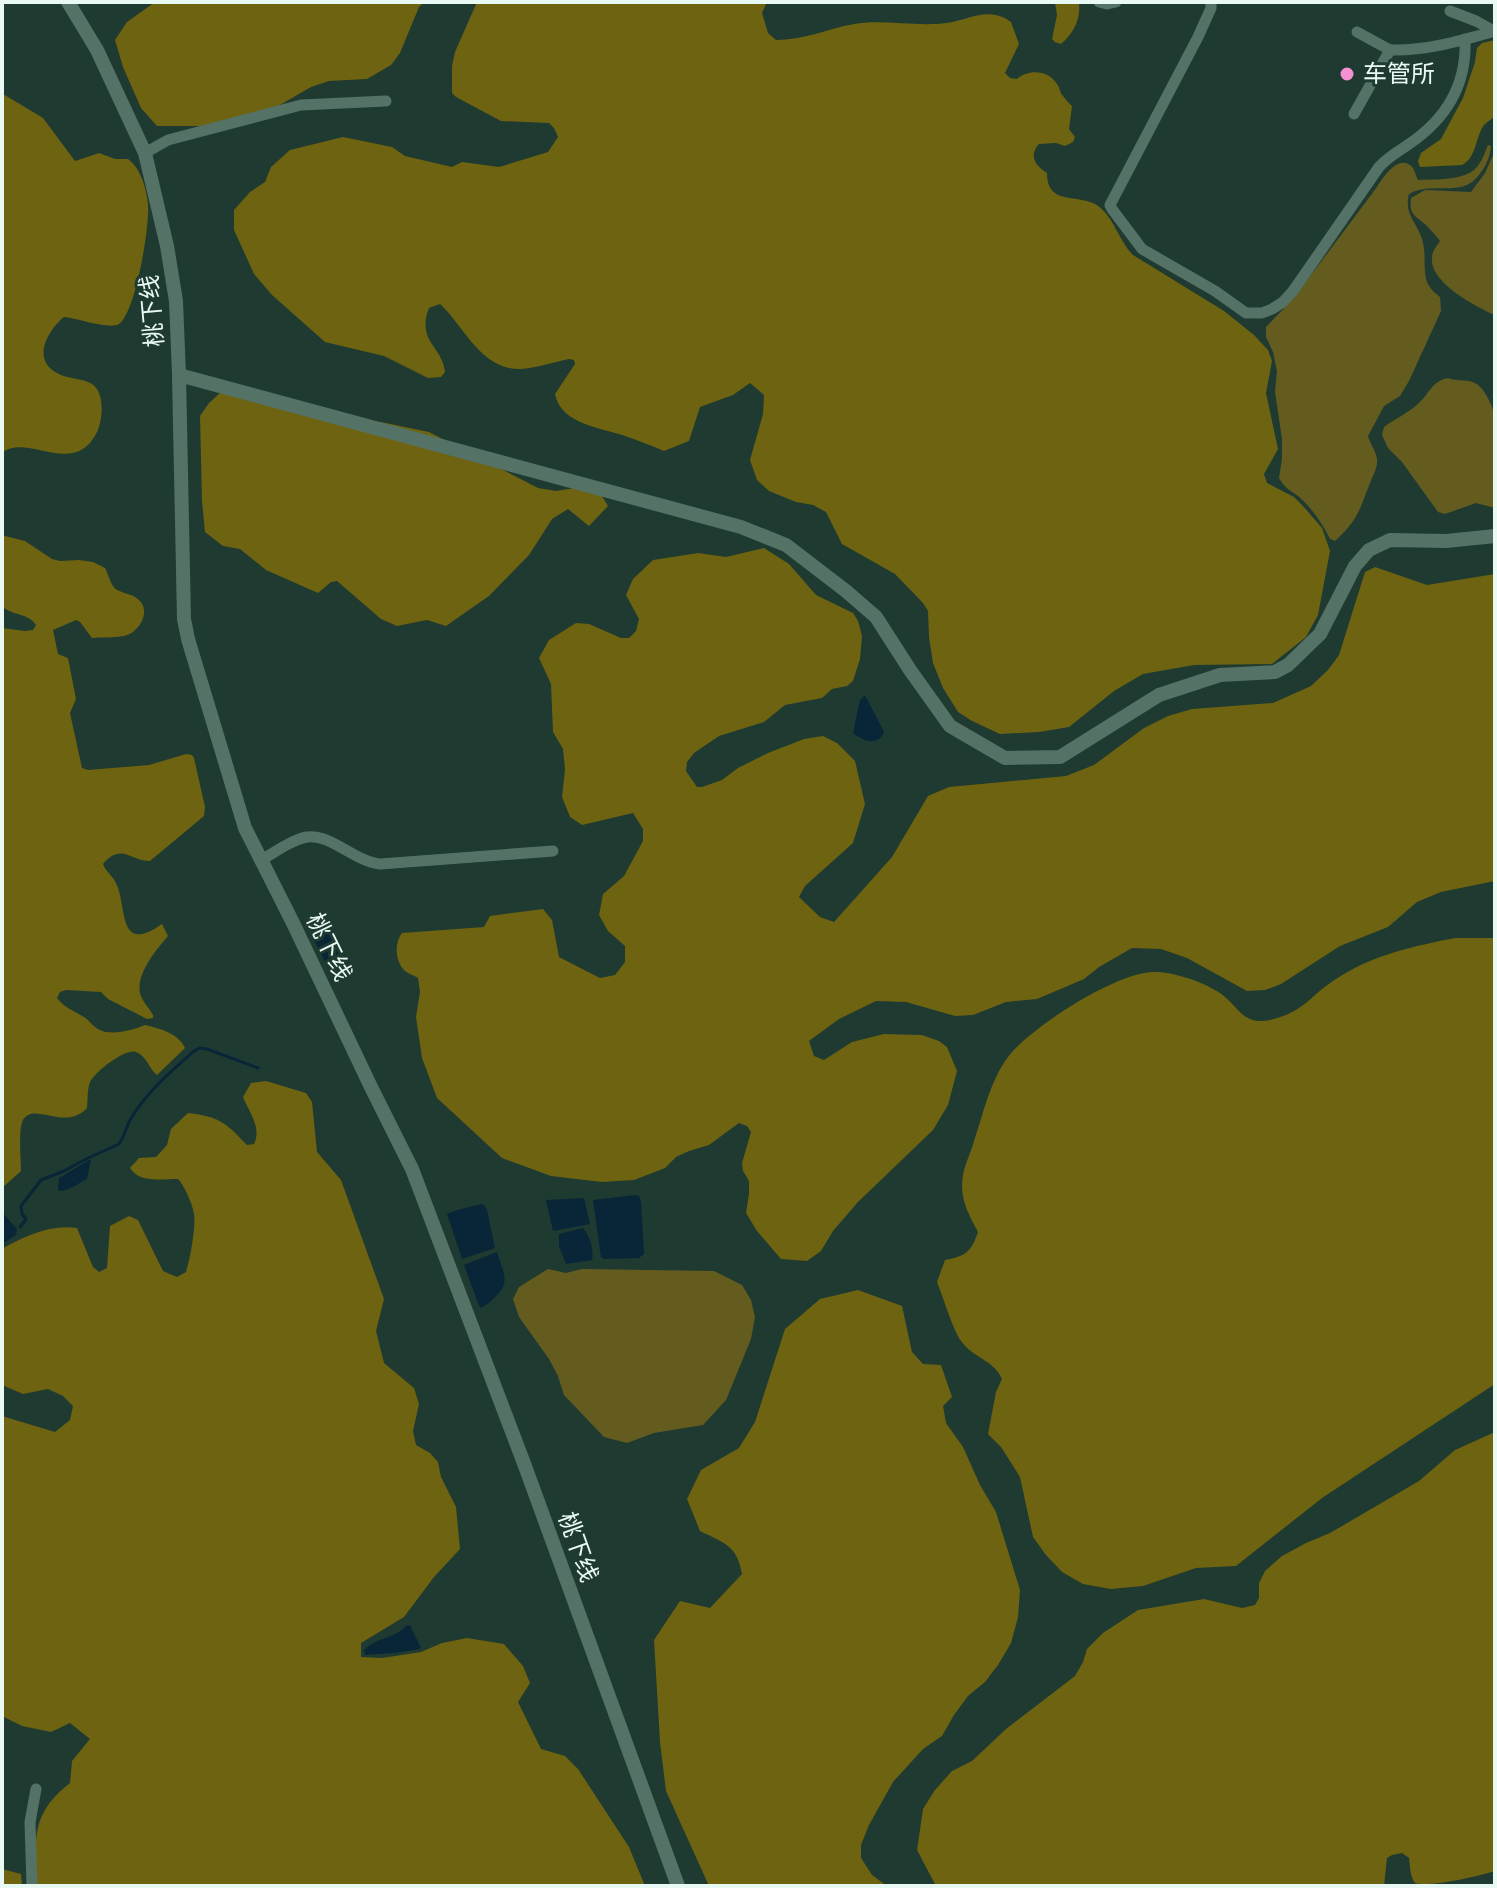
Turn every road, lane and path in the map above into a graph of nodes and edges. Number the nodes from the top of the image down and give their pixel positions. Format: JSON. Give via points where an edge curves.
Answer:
{"nodes":[{"id":1,"x":68,"y":2,"type":"edge"},
{"id":2,"x":1099,"y":2,"type":"edge"},
{"id":3,"x":1116,"y":2,"type":"edge"},
{"id":4,"x":1211,"y":2,"type":"edge"},
{"id":5,"x":1450,"y":11,"type":"dead end"},
{"id":6,"x":1495,"y":31,"type":"edge"},
{"id":7,"x":1357,"y":32,"type":"dead end"},
{"id":8,"x":1465,"y":39,"type":"junction"},
{"id":9,"x":1390,"y":50,"type":"junction"},
{"id":10,"x":386,"y":101,"type":"dead end"},
{"id":11,"x":1354,"y":114,"type":"dead end"},
{"id":12,"x":145,"y":153,"type":"junction"},
{"id":13,"x":179,"y":375,"type":"junction"},
{"id":14,"x":1495,"y":536,"type":"edge"},
{"id":15,"x":553,"y":851,"type":"dead end"},
{"id":16,"x":260,"y":861,"type":"junction"},
{"id":17,"x":36,"y":1789,"type":"dead end"},
{"id":18,"x":32,"y":1886,"type":"edge"},
{"id":19,"x":678,"y":1886,"type":"edge"}],
"edges":[{"from":1,"to":12,"type":"main road","name":"桃下线","via":[[101,57]]},
{"from":2,"to":3,"type":"street"},
{"from":4,"to":8,"type":"street","via":[[1110,205],[1142,249],[1246,313],[1262,313],[1283,302],[1379,167],[1436,123],[1460,81]]},
{"from":5,"to":6,"type":"street"},
{"from":6,"to":8,"type":"street"},
{"from":7,"to":9,"type":"street"},
{"from":8,"to":9,"type":"street"},
{"from":9,"to":11,"type":"street"},
{"from":10,"to":12,"type":"street","via":[[301,105],[168,140]]},
{"from":12,"to":13,"type":"main road","name":"桃下线","via":[[176,301]]},
{"from":13,"to":14,"type":"main road","via":[[741,527],[786,545],[876,617],[950,726],[1005,758],[1060,757],[1159,695],[1220,675],[1275,672],[1288,665],[1320,634],[1355,566],[1369,550],[1390,540]]},
{"from":13,"to":16,"type":"main road","name":"桃下线","via":[[184,619],[245,828]]},
{"from":15,"to":16,"type":"street","via":[[380,864],[311,836]]},
{"from":16,"to":19,"type":"main road","name":"桃下线","via":[[412,1169]]},
{"from":17,"to":18,"type":"street","via":[[30,1822]]}]}
